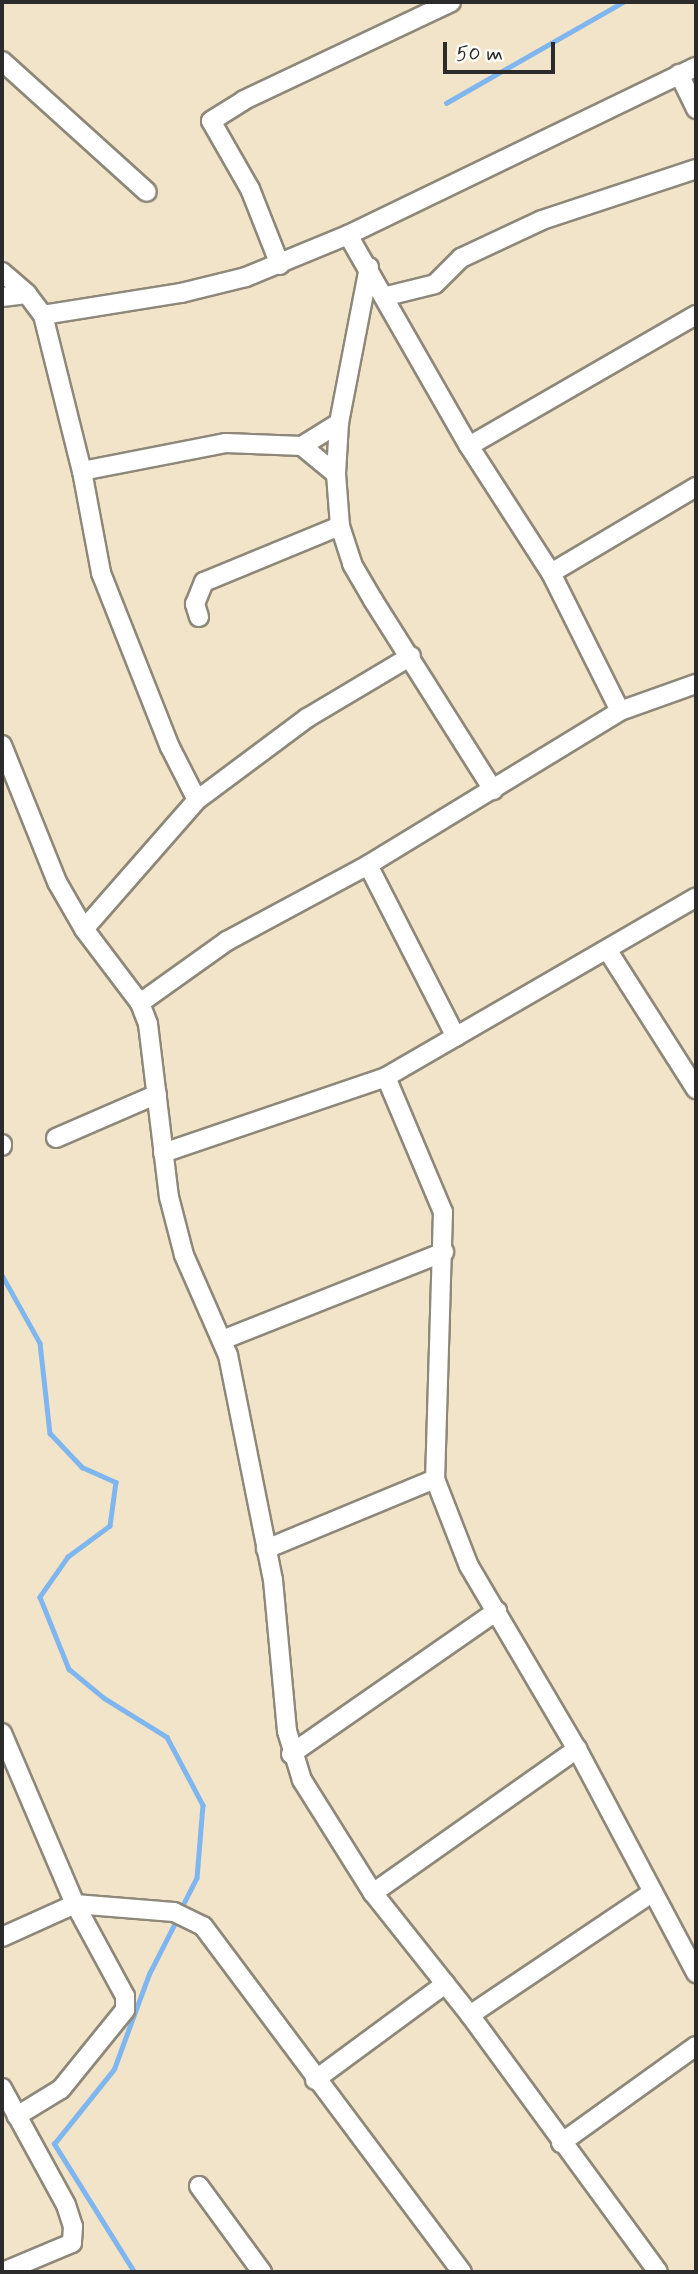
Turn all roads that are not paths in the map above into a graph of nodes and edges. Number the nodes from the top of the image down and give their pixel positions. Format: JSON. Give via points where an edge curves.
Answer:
{"nodes":[{"id":1,"x":451,"y":2,"type":"edge"},
{"id":2,"x":2,"y":61,"type":"edge"},
{"id":3,"x":696,"y":67,"type":"edge"},
{"id":4,"x":678,"y":74,"type":"junction"},
{"id":5,"x":696,"y":109,"type":"edge"},
{"id":6,"x":696,"y":169,"type":"edge"},
{"id":7,"x":147,"y":192,"type":"dead end"},
{"id":8,"x":348,"y":235,"type":"junction"},
{"id":9,"x":281,"y":265,"type":"junction"},
{"id":10,"x":369,"y":267,"type":"junction"},
{"id":11,"x":2,"y":271,"type":"edge"},
{"id":12,"x":27,"y":294,"type":"junction"},
{"id":13,"x":387,"y":296,"type":"junction"},
{"id":14,"x":2,"y":297,"type":"edge"},
{"id":15,"x":43,"y":315,"type":"junction"},
{"id":16,"x":696,"y":316,"type":"edge"},
{"id":17,"x":339,"y":423,"type":"junction"},
{"id":18,"x":302,"y":446,"type":"junction"},
{"id":19,"x":469,"y":446,"type":"junction"},
{"id":20,"x":82,"y":471,"type":"junction"},
{"id":21,"x":336,"y":474,"type":"junction"},
{"id":22,"x":696,"y":487,"type":"edge"},
{"id":23,"x":340,"y":526,"type":"junction"},
{"id":24,"x":551,"y":573,"type":"junction"},
{"id":25,"x":199,"y":617,"type":"dead end"},
{"id":26,"x":411,"y":656,"type":"junction"},
{"id":27,"x":696,"y":684,"type":"edge"},
{"id":28,"x":620,"y":711,"type":"junction"},
{"id":29,"x":2,"y":745,"type":"edge"},
{"id":30,"x":493,"y":790,"type":"junction"},
{"id":31,"x":197,"y":800,"type":"junction"},
{"id":32,"x":368,"y":865,"type":"junction"},
{"id":33,"x":696,"y":897,"type":"edge"},
{"id":34,"x":84,"y":929,"type":"junction"},
{"id":35,"x":608,"y":951,"type":"junction"},
{"id":36,"x":140,"y":1003,"type":"junction"},
{"id":37,"x":456,"y":1037,"type":"junction"},
{"id":38,"x":386,"y":1077,"type":"junction"},
{"id":39,"x":696,"y":1089,"type":"edge"},
{"id":40,"x":157,"y":1094,"type":"junction"},
{"id":41,"x":56,"y":1138,"type":"dead end"},
{"id":42,"x":163,"y":1153,"type":"junction"},
{"id":43,"x":444,"y":1252,"type":"junction"},
{"id":44,"x":222,"y":1340,"type":"junction"},
{"id":45,"x":435,"y":1479,"type":"junction"},
{"id":46,"x":266,"y":1549,"type":"junction"},
{"id":47,"x":497,"y":1611,"type":"junction"},
{"id":48,"x":2,"y":1733,"type":"edge"},
{"id":49,"x":577,"y":1749,"type":"junction"},
{"id":50,"x":291,"y":1754,"type":"junction"},
{"id":51,"x":653,"y":1892,"type":"junction"},
{"id":52,"x":373,"y":1893,"type":"junction"},
{"id":53,"x":75,"y":1904,"type":"junction"},
{"id":54,"x":2,"y":1937,"type":"edge"},
{"id":55,"x":696,"y":1973,"type":"edge"},
{"id":56,"x":445,"y":1984,"type":"junction"},
{"id":57,"x":470,"y":2015,"type":"junction"},
{"id":58,"x":696,"y":2046,"type":"edge"},
{"id":59,"x":315,"y":2080,"type":"junction"},
{"id":60,"x":2,"y":2088,"type":"edge"},
{"id":61,"x":17,"y":2116,"type":"junction"},
{"id":62,"x":561,"y":2143,"type":"junction"},
{"id":63,"x":199,"y":2186,"type":"dead end"},
{"id":64,"x":3,"y":2272,"type":"edge"},
{"id":65,"x":262,"y":2272,"type":"edge"},
{"id":66,"x":462,"y":2272,"type":"edge"},
{"id":67,"x":658,"y":2272,"type":"edge"}],
"edges":[{"from":1,"to":9,"type":"street","via":[[244,100],[211,121],[250,189]]},
{"from":2,"to":7,"type":"street"},
{"from":3,"to":4,"type":"street"},
{"from":4,"to":5,"type":"street"},
{"from":4,"to":8,"type":"street"},
{"from":6,"to":13,"type":"street","via":[[542,220],[461,258],[435,284]]},
{"from":8,"to":9,"type":"street"},
{"from":8,"to":10,"type":"street"},
{"from":9,"to":15,"type":"street","via":[[181,293]]},
{"from":10,"to":13,"type":"street"},
{"from":10,"to":17,"type":"street"},
{"from":11,"to":12,"type":"street"},
{"from":12,"to":14,"type":"street"},
{"from":12,"to":15,"type":"street"},
{"from":13,"to":19,"type":"street"},
{"from":15,"to":20,"type":"street"},
{"from":16,"to":19,"type":"street"},
{"from":17,"to":18,"type":"street"},
{"from":17,"to":21,"type":"street"},
{"from":18,"to":20,"type":"street","via":[[226,443]]},
{"from":18,"to":21,"type":"street"},
{"from":19,"to":24,"type":"street"},
{"from":20,"to":31,"type":"street","via":[[101,573],[170,747]]},
{"from":21,"to":23,"type":"street"},
{"from":22,"to":24,"type":"street"},
{"from":23,"to":25,"type":"street","via":[[204,582],[195,604]]},
{"from":23,"to":26,"type":"street","via":[[352,564]]},
{"from":24,"to":28,"type":"street"},
{"from":26,"to":30,"type":"street"},
{"from":26,"to":31,"type":"street","via":[[307,718]]},
{"from":27,"to":28,"type":"street"},
{"from":28,"to":30,"type":"street"},
{"from":29,"to":34,"type":"street","via":[[57,882]]},
{"from":30,"to":32,"type":"street"},
{"from":31,"to":34,"type":"street"},
{"from":32,"to":36,"type":"street","via":[[227,941]]},
{"from":32,"to":37,"type":"street"},
{"from":33,"to":35,"type":"street"},
{"from":34,"to":36,"type":"street"},
{"from":35,"to":37,"type":"street"},
{"from":35,"to":39,"type":"street"},
{"from":36,"to":40,"type":"street","via":[[148,1024]]},
{"from":37,"to":38,"type":"street"},
{"from":38,"to":42,"type":"street"},
{"from":38,"to":43,"type":"street","via":[[443,1212]]},
{"from":40,"to":41,"type":"street"},
{"from":40,"to":42,"type":"street"},
{"from":42,"to":44,"type":"street","via":[[184,1255]]},
{"from":43,"to":44,"type":"street"},
{"from":43,"to":45,"type":"street"},
{"from":44,"to":46,"type":"street"},
{"from":45,"to":46,"type":"street"},
{"from":45,"to":47,"type":"street","via":[[469,1566]]},
{"from":46,"to":50,"type":"street"},
{"from":47,"to":49,"type":"street"},
{"from":47,"to":50,"type":"street"},
{"from":48,"to":53,"type":"street"},
{"from":49,"to":51,"type":"street"},
{"from":49,"to":52,"type":"street"},
{"from":50,"to":52,"type":"street","via":[[317,1808]]},
{"from":51,"to":55,"type":"street"},
{"from":51,"to":57,"type":"street"},
{"from":52,"to":56,"type":"street"},
{"from":53,"to":54,"type":"street"},
{"from":53,"to":59,"type":"street","via":[[174,1912],[203,1926]]},
{"from":53,"to":61,"type":"street","via":[[116,1977],[125,2010],[61,2089]]},
{"from":56,"to":57,"type":"street"},
{"from":56,"to":59,"type":"street"},
{"from":57,"to":62,"type":"street"},
{"from":58,"to":62,"type":"street"},
{"from":59,"to":66,"type":"street"},
{"from":60,"to":61,"type":"street"},
{"from":61,"to":64,"type":"street","via":[[66,2205],[72,2243]]},
{"from":62,"to":67,"type":"street"},
{"from":63,"to":65,"type":"street"}]}
